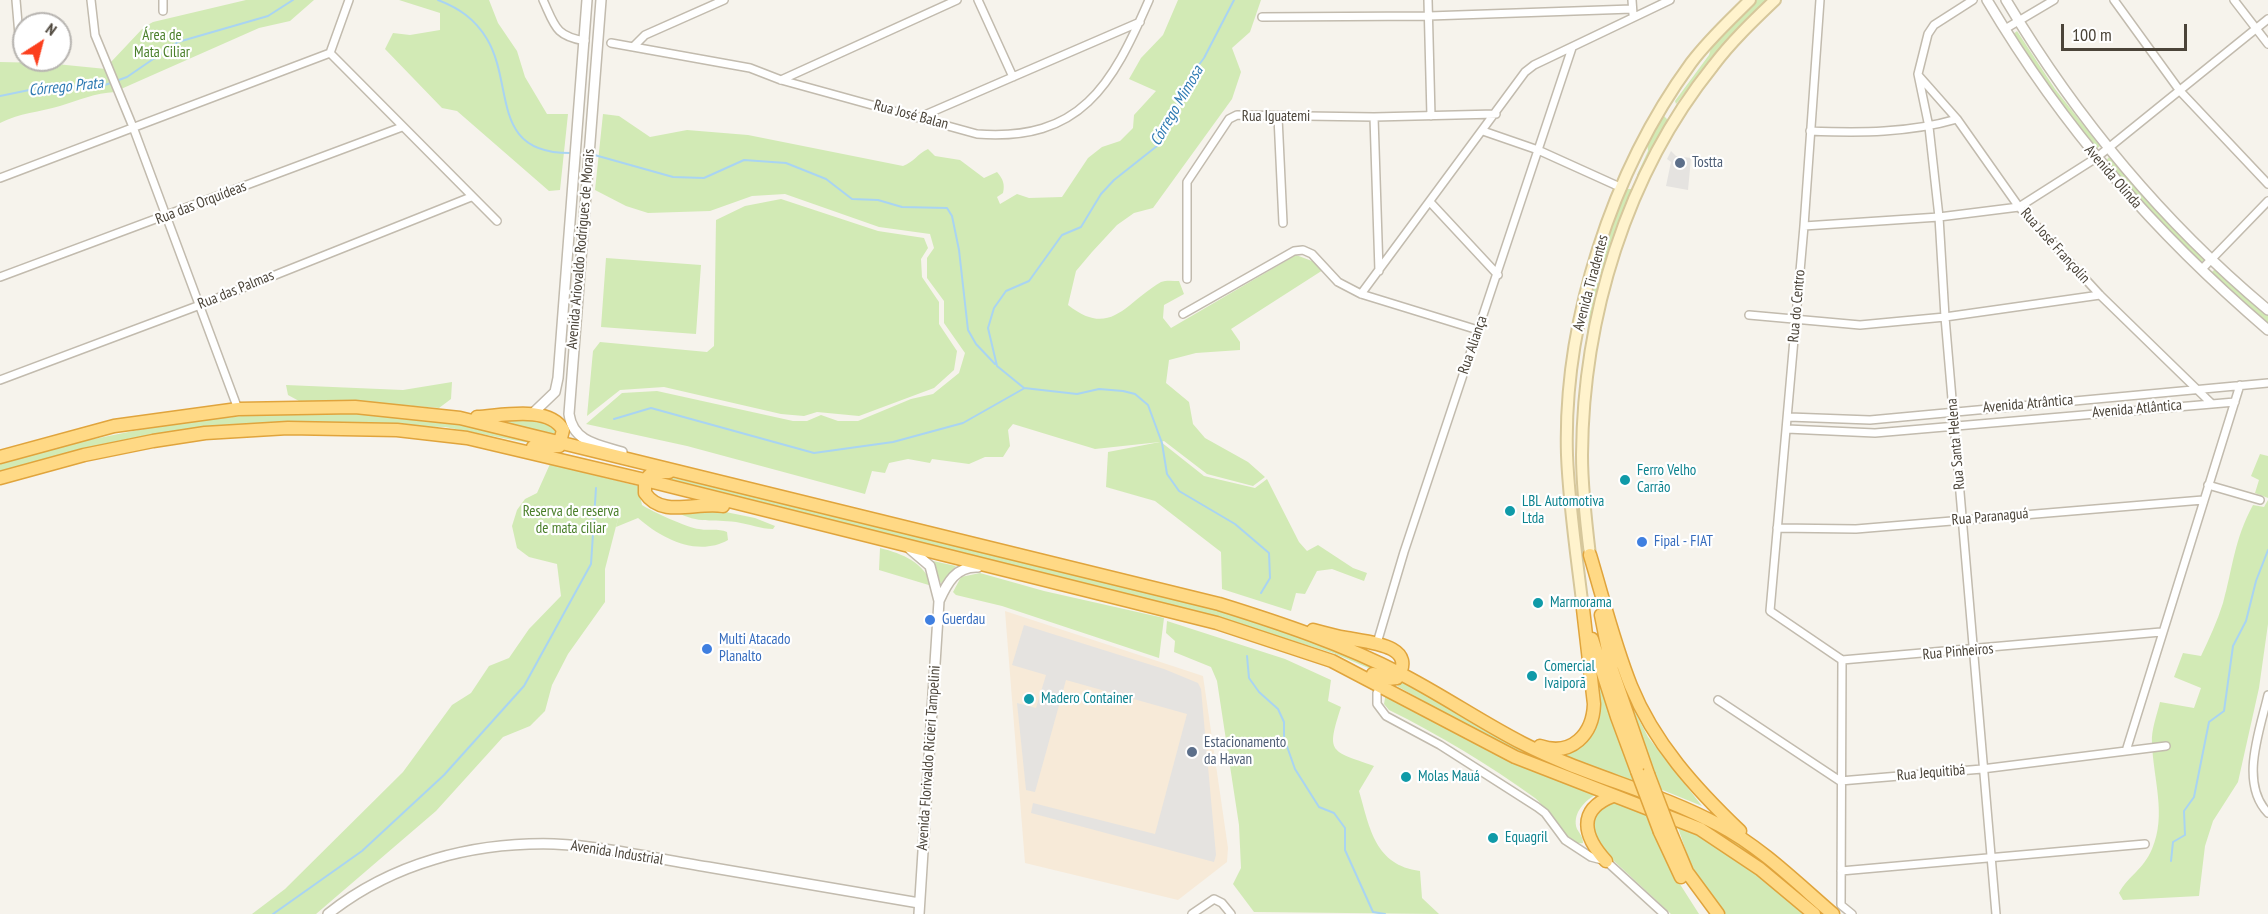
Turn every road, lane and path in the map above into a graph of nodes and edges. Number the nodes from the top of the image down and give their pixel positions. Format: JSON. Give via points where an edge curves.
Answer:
{"nodes":[{"id":1,"x":91,"y":0,"type":"edge"},
{"id":2,"x":163,"y":0,"type":"edge"},
{"id":3,"x":350,"y":0,"type":"edge"},
{"id":4,"x":543,"y":0,"type":"edge"},
{"id":5,"x":587,"y":0,"type":"edge"},
{"id":6,"x":601,"y":0,"type":"edge"},
{"id":7,"x":724,"y":0,"type":"edge"},
{"id":8,"x":957,"y":0,"type":"edge"},
{"id":9,"x":978,"y":0,"type":"edge"},
{"id":10,"x":1149,"y":0,"type":"edge"},
{"id":11,"x":1428,"y":0,"type":"edge"},
{"id":12,"x":1632,"y":0,"type":"edge"},
{"id":13,"x":1670,"y":0,"type":"edge"},
{"id":14,"x":1750,"y":0,"type":"edge"},
{"id":15,"x":1775,"y":0,"type":"edge"},
{"id":16,"x":1820,"y":0,"type":"edge"},
{"id":17,"x":1973,"y":0,"type":"edge"},
{"id":18,"x":1987,"y":0,"type":"edge"},
{"id":19,"x":2006,"y":0,"type":"edge"},
{"id":20,"x":2054,"y":0,"type":"edge"},
{"id":21,"x":2114,"y":0,"type":"edge"},
{"id":22,"x":2234,"y":0,"type":"edge"},
{"id":23,"x":164,"y":11,"type":"dead end"},
{"id":24,"x":1633,"y":13,"type":"junction"},
{"id":25,"x":1429,"y":16,"type":"junction"},
{"id":26,"x":1262,"y":17,"type":"dead end"},
{"id":27,"x":2268,"y":19,"type":"edge"},
{"id":28,"x":2019,"y":21,"type":"junction"},
{"id":29,"x":1140,"y":22,"type":"junction"},
{"id":30,"x":2004,"y":29,"type":"junction"},
{"id":31,"x":2254,"y":30,"type":"junction"},
{"id":32,"x":585,"y":41,"type":"junction"},
{"id":33,"x":611,"y":42,"type":"dead end"},
{"id":34,"x":2268,"y":44,"type":"edge"},
{"id":35,"x":634,"y":46,"type":"junction"},
{"id":36,"x":1572,"y":48,"type":"junction"},
{"id":37,"x":330,"y":52,"type":"junction"},
{"id":38,"x":1918,"y":74,"type":"junction"},
{"id":39,"x":1013,"y":77,"type":"junction"},
{"id":40,"x":782,"y":80,"type":"junction"},
{"id":41,"x":2180,"y":91,"type":"junction"},
{"id":42,"x":1663,"y":105,"type":"junction"},
{"id":43,"x":1496,"y":114,"type":"junction"},
{"id":44,"x":1679,"y":115,"type":"junction"},
{"id":45,"x":1431,"y":116,"type":"junction"},
{"id":46,"x":920,"y":117,"type":"junction"},
{"id":47,"x":1278,"y":117,"type":"junction"},
{"id":48,"x":1374,"y":117,"type":"junction"},
{"id":49,"x":1957,"y":119,"type":"junction"},
{"id":50,"x":133,"y":127,"type":"junction"},
{"id":51,"x":402,"y":127,"type":"junction"},
{"id":52,"x":1929,"y":127,"type":"junction"},
{"id":53,"x":1483,"y":131,"type":"junction"},
{"id":54,"x":1810,"y":131,"type":"junction"},
{"id":55,"x":2108,"y":147,"type":"junction"},
{"id":56,"x":1538,"y":150,"type":"junction"},
{"id":57,"x":2096,"y":158,"type":"junction"},
{"id":58,"x":0,"y":178,"type":"edge"},
{"id":59,"x":1625,"y":183,"type":"junction"},
{"id":60,"x":1642,"y":184,"type":"junction"},
{"id":61,"x":2268,"y":184,"type":"edge"},
{"id":62,"x":471,"y":197,"type":"junction"},
{"id":63,"x":2268,"y":201,"type":"edge"},
{"id":64,"x":1430,"y":202,"type":"junction"},
{"id":65,"x":2019,"y":207,"type":"junction"},
{"id":66,"x":167,"y":215,"type":"junction"},
{"id":67,"x":1939,"y":217,"type":"junction"},
{"id":68,"x":498,"y":221,"type":"dead end"},
{"id":69,"x":1283,"y":223,"type":"dead end"},
{"id":70,"x":1804,"y":226,"type":"junction"},
{"id":71,"x":2212,"y":259,"type":"junction"},
{"id":72,"x":2202,"y":269,"type":"junction"},
{"id":73,"x":1378,"y":271,"type":"junction"},
{"id":74,"x":1498,"y":275,"type":"junction"},
{"id":75,"x":0,"y":277,"type":"edge"},
{"id":76,"x":1591,"y":278,"type":"junction"},
{"id":77,"x":1187,"y":279,"type":"dead end"},
{"id":78,"x":1607,"y":282,"type":"junction"},
{"id":79,"x":1361,"y":294,"type":"junction"},
{"id":80,"x":2100,"y":295,"type":"junction"},
{"id":81,"x":200,"y":305,"type":"junction"},
{"id":82,"x":2268,"y":310,"type":"edge"},
{"id":83,"x":1183,"y":314,"type":"dead end"},
{"id":84,"x":1749,"y":315,"type":"dead end"},
{"id":85,"x":1945,"y":317,"type":"junction"},
{"id":86,"x":1796,"y":319,"type":"junction"},
{"id":87,"x":1478,"y":330,"type":"junction"},
{"id":88,"x":2268,"y":330,"type":"edge"},
{"id":89,"x":0,"y":380,"type":"edge"},
{"id":90,"x":2268,"y":383,"type":"edge"},
{"id":91,"x":2240,"y":386,"type":"junction"},
{"id":92,"x":2197,"y":389,"type":"junction"},
{"id":93,"x":2235,"y":402,"type":"junction"},
{"id":94,"x":2211,"y":403,"type":"junction"},
{"id":95,"x":238,"y":409,"type":"junction"},
{"id":96,"x":1953,"y":410,"type":"junction"},
{"id":97,"x":531,"y":415,"type":"junction"},
{"id":98,"x":1789,"y":417,"type":"junction"},
{"id":99,"x":460,"y":418,"type":"junction"},
{"id":100,"x":1954,"y":425,"type":"junction"},
{"id":101,"x":1787,"y":429,"type":"junction"},
{"id":102,"x":466,"y":438,"type":"junction"},
{"id":103,"x":562,"y":441,"type":"junction"},
{"id":104,"x":0,"y":457,"type":"edge"},
{"id":105,"x":632,"y":458,"type":"junction"},
{"id":106,"x":688,"y":473,"type":"junction"},
{"id":107,"x":0,"y":478,"type":"edge"},
{"id":108,"x":645,"y":480,"type":"junction"},
{"id":109,"x":2208,"y":485,"type":"junction"},
{"id":110,"x":1583,"y":487,"type":"junction"},
{"id":111,"x":1569,"y":488,"type":"junction"},
{"id":112,"x":2203,"y":500,"type":"junction"},
{"id":113,"x":2260,"y":500,"type":"dead end"},
{"id":114,"x":767,"y":511,"type":"junction"},
{"id":115,"x":1962,"y":519,"type":"junction"},
{"id":116,"x":1777,"y":528,"type":"junction"},
{"id":117,"x":906,"y":546,"type":"junction"},
{"id":118,"x":1590,"y":555,"type":"junction"},
{"id":119,"x":993,"y":567,"type":"junction"},
{"id":120,"x":939,"y":601,"type":"junction"},
{"id":121,"x":1583,"y":609,"type":"junction"},
{"id":122,"x":1278,"y":622,"type":"junction"},
{"id":123,"x":2161,"y":632,"type":"junction"},
{"id":124,"x":1377,"y":643,"type":"junction"},
{"id":125,"x":1972,"y":651,"type":"junction"},
{"id":126,"x":1842,"y":660,"type":"junction"},
{"id":127,"x":1391,"y":679,"type":"junction"},
{"id":128,"x":2268,"y":696,"type":"edge"},
{"id":129,"x":1718,"y":700,"type":"dead end"},
{"id":130,"x":1485,"y":722,"type":"junction"},
{"id":131,"x":2166,"y":746,"type":"dead end"},
{"id":132,"x":2126,"y":751,"type":"junction"},
{"id":133,"x":1983,"y":769,"type":"junction"},
{"id":134,"x":1643,"y":772,"type":"junction"},
{"id":135,"x":1840,"y":780,"type":"junction"},
{"id":136,"x":1613,"y":796,"type":"junction"},
{"id":137,"x":2268,"y":813,"type":"edge"},
{"id":138,"x":1664,"y":831,"type":"junction"},
{"id":139,"x":2145,"y":844,"type":"dead end"},
{"id":140,"x":1766,"y":856,"type":"junction"},
{"id":141,"x":1991,"y":856,"type":"junction"},
{"id":142,"x":1606,"y":861,"type":"junction"},
{"id":143,"x":1841,"y":871,"type":"junction"},
{"id":144,"x":919,"y":903,"type":"junction"},
{"id":145,"x":1837,"y":909,"type":"edge"},
{"id":146,"x":1812,"y":913,"type":"edge"},
{"id":147,"x":328,"y":914,"type":"edge"},
{"id":148,"x":919,"y":914,"type":"edge"},
{"id":149,"x":1192,"y":914,"type":"edge"},
{"id":150,"x":1231,"y":914,"type":"edge"},
{"id":151,"x":1664,"y":914,"type":"edge"},
{"id":152,"x":1707,"y":914,"type":"edge"},
{"id":153,"x":1718,"y":914,"type":"edge"},
{"id":154,"x":1852,"y":914,"type":"edge"},
{"id":155,"x":1995,"y":914,"type":"edge"}],
"edges":[{"from":1,"to":50,"type":"street","via":[[95,35]]},
{"from":2,"to":23,"type":"street"},
{"from":3,"to":37,"type":"street"},
{"from":4,"to":32,"type":"street","via":[[559,32]]},
{"from":5,"to":32,"type":"street","name":"Avenida Ariovaldo Rodrigues de Morais"},
{"from":6,"to":105,"type":"street","name":"Avenida Ariovaldo Rodrigues de Morais","via":[[573,351],[571,424],[585,441]]},
{"from":7,"to":35,"type":"street","via":[[645,35]]},
{"from":8,"to":40,"type":"street"},
{"from":9,"to":39,"type":"street"},
{"from":10,"to":29,"type":"street","name":"Rua José Balan"},
{"from":11,"to":25,"type":"street"},
{"from":12,"to":24,"type":"street"},
{"from":13,"to":24,"type":"street"},
{"from":14,"to":42,"type":"main road","name":"Avenida Tiradentes","via":[[1704,47]]},
{"from":15,"to":44,"type":"main road","name":"Avenida Tiradentes","via":[[1712,66]]},
{"from":16,"to":54,"type":"street","name":"Rua do Centro"},
{"from":17,"to":38,"type":"street","name":"Rua Santa Helena","via":[[1934,25]]},
{"from":18,"to":30,"type":"street","name":"Avenida Olinda"},
{"from":19,"to":28,"type":"street","name":"Avenida Olinda"},
{"from":20,"to":28,"type":"street"},
{"from":21,"to":41,"type":"street"},
{"from":22,"to":31,"type":"street"},
{"from":24,"to":25,"type":"street"},
{"from":24,"to":36,"type":"street"},
{"from":25,"to":26,"type":"street"},
{"from":25,"to":45,"type":"street"},
{"from":27,"to":31,"type":"street"},
{"from":28,"to":30,"type":"street"},
{"from":28,"to":55,"type":"street","name":"Avenida Olinda","via":[[2055,79]]},
{"from":29,"to":39,"type":"street"},
{"from":29,"to":46,"type":"street","name":"Rua José Balan","via":[[1098,92],[1061,123],[1026,133],[995,135],[977,134]]},
{"from":30,"to":57,"type":"street","name":"Avenida Olinda"},
{"from":31,"to":34,"type":"street"},
{"from":31,"to":41,"type":"street"},
{"from":32,"to":97,"type":"street","name":"Avenida Ariovaldo Rodrigues de Morais","via":[[558,378],[555,392]]},
{"from":33,"to":35,"type":"street","name":"Rua José Balan"},
{"from":35,"to":40,"type":"street","name":"Rua José Balan","via":[[750,68]]},
{"from":36,"to":43,"type":"street","via":[[1525,72]]},
{"from":36,"to":56,"type":"street","name":"Rua Aliança"},
{"from":37,"to":50,"type":"street"},
{"from":37,"to":51,"type":"street"},
{"from":38,"to":49,"type":"street","name":"Rua José Françolin"},
{"from":38,"to":52,"type":"street","name":"Rua Santa Helena"},
{"from":39,"to":46,"type":"street"},
{"from":40,"to":46,"type":"street","name":"Rua José Balan"},
{"from":41,"to":55,"type":"street"},
{"from":41,"to":61,"type":"street"},
{"from":42,"to":44,"type":"main road"},
{"from":42,"to":59,"type":"main road","name":"Avenida Tiradentes"},
{"from":43,"to":45,"type":"street","name":"Rua Iguatemi"},
{"from":43,"to":53,"type":"street"},
{"from":44,"to":60,"type":"main road","name":"Avenida Tiradentes"},
{"from":45,"to":48,"type":"street","name":"Rua Iguatemi"},
{"from":47,"to":48,"type":"street","name":"Rua Iguatemi"},
{"from":47,"to":69,"type":"street"},
{"from":47,"to":77,"type":"street","name":"Rua Iguatemi","via":[[1237,115],[1229,119],[1191,174],[1186,192]]},
{"from":48,"to":73,"type":"street"},
{"from":49,"to":52,"type":"street"},
{"from":49,"to":65,"type":"street","name":"Rua José Françolin"},
{"from":50,"to":58,"type":"street"},
{"from":50,"to":66,"type":"street"},
{"from":51,"to":62,"type":"street"},
{"from":51,"to":66,"type":"street","name":"Rua das Orquídeas"},
{"from":52,"to":54,"type":"street","via":[[1863,133]]},
{"from":52,"to":67,"type":"street","name":"Rua Santa Helena"},
{"from":53,"to":56,"type":"street"},
{"from":53,"to":64,"type":"street"},
{"from":54,"to":70,"type":"street","name":"Rua do Centro"},
{"from":55,"to":57,"type":"street"},
{"from":55,"to":71,"type":"street","name":"Avenida Olinda"},
{"from":56,"to":59,"type":"street"},
{"from":56,"to":74,"type":"street","name":"Rua Aliança"},
{"from":57,"to":65,"type":"street"},
{"from":57,"to":72,"type":"street","name":"Avenida Olinda","via":[[2162,232]]},
{"from":59,"to":60,"type":"main road"},
{"from":59,"to":76,"type":"main road","name":"Avenida Tiradentes","via":[[1605,228]]},
{"from":60,"to":78,"type":"main road","name":"Avenida Tiradentes","via":[[1623,225]]},
{"from":62,"to":68,"type":"street"},
{"from":62,"to":81,"type":"street","name":"Rua das Palmas"},
{"from":63,"to":71,"type":"street"},
{"from":64,"to":73,"type":"street"},
{"from":64,"to":74,"type":"street"},
{"from":65,"to":67,"type":"street"},
{"from":65,"to":80,"type":"street","name":"Rua José Françolin"},
{"from":66,"to":75,"type":"street","name":"Rua das Orquídeas"},
{"from":66,"to":81,"type":"street"},
{"from":67,"to":70,"type":"street"},
{"from":67,"to":85,"type":"street","name":"Rua Santa Helena"},
{"from":70,"to":86,"type":"street","name":"Rua do Centro"},
{"from":71,"to":72,"type":"street"},
{"from":71,"to":82,"type":"street","name":"Avenida Olinda"},
{"from":72,"to":88,"type":"street","name":"Avenida Olinda"},
{"from":73,"to":79,"type":"street"},
{"from":74,"to":87,"type":"street","name":"Rua Aliança"},
{"from":76,"to":78,"type":"main road"},
{"from":76,"to":111,"type":"main road","name":"Avenida Tiradentes","via":[[1570,375]]},
{"from":78,"to":110,"type":"main road","name":"Avenida Tiradentes","via":[[1586,385]]},
{"from":79,"to":83,"type":"street","via":[[1338,282],[1311,254],[1294,251]]},
{"from":79,"to":87,"type":"street"},
{"from":80,"to":85,"type":"street"},
{"from":80,"to":92,"type":"street","name":"Rua José Françolin"},
{"from":81,"to":89,"type":"street","name":"Rua das Palmas"},
{"from":81,"to":95,"type":"street"},
{"from":84,"to":86,"type":"street"},
{"from":85,"to":86,"type":"street","via":[[1860,325]]},
{"from":85,"to":96,"type":"street","name":"Rua Santa Helena"},
{"from":86,"to":98,"type":"street","name":"Rua do Centro"},
{"from":87,"to":124,"type":"street","name":"Rua Aliança"},
{"from":90,"to":91,"type":"street","name":"Avenida Atrântica"},
{"from":91,"to":92,"type":"street","name":"Avenida Atrântica"},
{"from":91,"to":93,"type":"street"},
{"from":92,"to":94,"type":"street","name":"Rua José Françolin"},
{"from":92,"to":96,"type":"street","name":"Avenida Atrântica"},
{"from":93,"to":94,"type":"street","name":"Avenida Atlântica"},
{"from":93,"to":109,"type":"street"},
{"from":94,"to":100,"type":"street","name":"Avenida Atlântica"},
{"from":95,"to":99,"type":"highway","via":[[356,407]]},
{"from":95,"to":104,"type":"highway","via":[[114,426]]},
{"from":96,"to":98,"type":"street","name":"Avenida Atrântica","via":[[1870,420]]},
{"from":96,"to":100,"type":"street","name":"Rua Santa Helena"},
{"from":97,"to":99,"type":"highway"},
{"from":97,"to":103,"type":"highway","via":[[558,422],[563,430]]},
{"from":98,"to":101,"type":"street","name":"Rua do Centro"},
{"from":99,"to":103,"type":"highway"},
{"from":100,"to":101,"type":"street","name":"Avenida Atlântica","via":[[1875,433]]},
{"from":100,"to":115,"type":"street","name":"Rua Santa Helena"},
{"from":101,"to":116,"type":"street","name":"Rua do Centro"},
{"from":102,"to":103,"type":"highway","via":[[549,448]]},
{"from":102,"to":107,"type":"highway","via":[[360,428],[229,431],[113,448]]},
{"from":102,"to":108,"type":"highway"},
{"from":103,"to":105,"type":"highway"},
{"from":105,"to":106,"type":"highway"},
{"from":106,"to":108,"type":"highway","via":[[658,471]]},
{"from":106,"to":122,"type":"highway","via":[[1219,604]]},
{"from":108,"to":114,"type":"highway"},
{"from":108,"to":114,"type":"highway","via":[[645,493],[661,507],[717,505]]},
{"from":109,"to":112,"type":"street"},
{"from":109,"to":113,"type":"street"},
{"from":110,"to":111,"type":"main road"},
{"from":110,"to":118,"type":"main road","name":"Avenida Tiradentes"},
{"from":111,"to":121,"type":"main road","name":"Avenida Tiradentes"},
{"from":112,"to":115,"type":"street","name":"Rua Paranaguá"},
{"from":112,"to":123,"type":"street"},
{"from":114,"to":117,"type":"highway"},
{"from":115,"to":116,"type":"street","name":"Rua Paranaguá","via":[[1856,529]]},
{"from":115,"to":125,"type":"street","name":"Rua Santa Helena"},
{"from":116,"to":126,"type":"street","name":"Rua do Centro","via":[[1770,611]]},
{"from":117,"to":119,"type":"highway"},
{"from":117,"to":120,"type":"street","name":"Avenida Florivaldo Ricieri Tampelini","via":[[930,566]]},
{"from":118,"to":134,"type":"highway","via":[[1612,670]]},
{"from":118,"to":140,"type":"highway","via":[[1631,686],[1652,727],[1697,787]]},
{"from":119,"to":120,"type":"street","name":"Avenida Florivaldo Ricieri Tampelini","via":[[960,570]]},
{"from":119,"to":127,"type":"highway","via":[[1217,623]]},
{"from":120,"to":144,"type":"street","name":"Avenida Florivaldo Ricieri Tampelini"},
{"from":121,"to":130,"type":"highway","via":[[1594,719],[1581,739],[1569,747],[1552,750]]},
{"from":121,"to":134,"type":"highway","via":[[1617,717]]},
{"from":122,"to":124,"type":"highway"},
{"from":122,"to":127,"type":"highway"},
{"from":123,"to":125,"type":"street","name":"Rua Pinheiros"},
{"from":123,"to":132,"type":"street"},
{"from":124,"to":127,"type":"highway","via":[[1402,657]]},
{"from":125,"to":126,"type":"street","name":"Rua Pinheiros"},
{"from":125,"to":133,"type":"street","name":"Rua Santa Helena"},
{"from":126,"to":135,"type":"street"},
{"from":127,"to":130,"type":"highway"},
{"from":127,"to":136,"type":"highway","via":[[1515,757]]},
{"from":127,"to":142,"type":"street","via":[[1377,693],[1377,704],[1386,716],[1529,801],[1545,813],[1565,840]]},
{"from":128,"to":137,"type":"street","via":[[2253,771],[2256,792]]},
{"from":129,"to":135,"type":"street"},
{"from":130,"to":140,"type":"highway","via":[[1567,765],[1721,825]]},
{"from":131,"to":132,"type":"street","name":"Rua Jequitibá"},
{"from":132,"to":133,"type":"street","name":"Rua Jequitibá"},
{"from":133,"to":135,"type":"street","name":"Rua Jequitibá"},
{"from":133,"to":141,"type":"street","name":"Rua Santa Helena"},
{"from":134,"to":138,"type":"highway","bridge":true},
{"from":135,"to":143,"type":"street"},
{"from":136,"to":142,"type":"highway","via":[[1598,803],[1588,821],[1592,844]]},
{"from":136,"to":146,"type":"highway","via":[[1700,829],[1760,869]]},
{"from":138,"to":152,"type":"highway","via":[[1680,876]]},
{"from":138,"to":153,"type":"highway","via":[[1687,872]]},
{"from":139,"to":141,"type":"street"},
{"from":140,"to":145,"type":"highway"},
{"from":141,"to":143,"type":"street"},
{"from":141,"to":155,"type":"street","name":"Rua Santa Helena"},
{"from":142,"to":151,"type":"street"},
{"from":143,"to":145,"type":"street"},
{"from":144,"to":147,"type":"street","name":"Avenida Industrial","via":[[595,849],[539,844],[470,850],[424,861],[369,886]]},
{"from":144,"to":148,"type":"street","name":"Avenida Florivaldo Ricieri Tampelini"},
{"from":145,"to":154,"type":"street"},
{"from":149,"to":150,"type":"street","via":[[1218,900]]}]}
